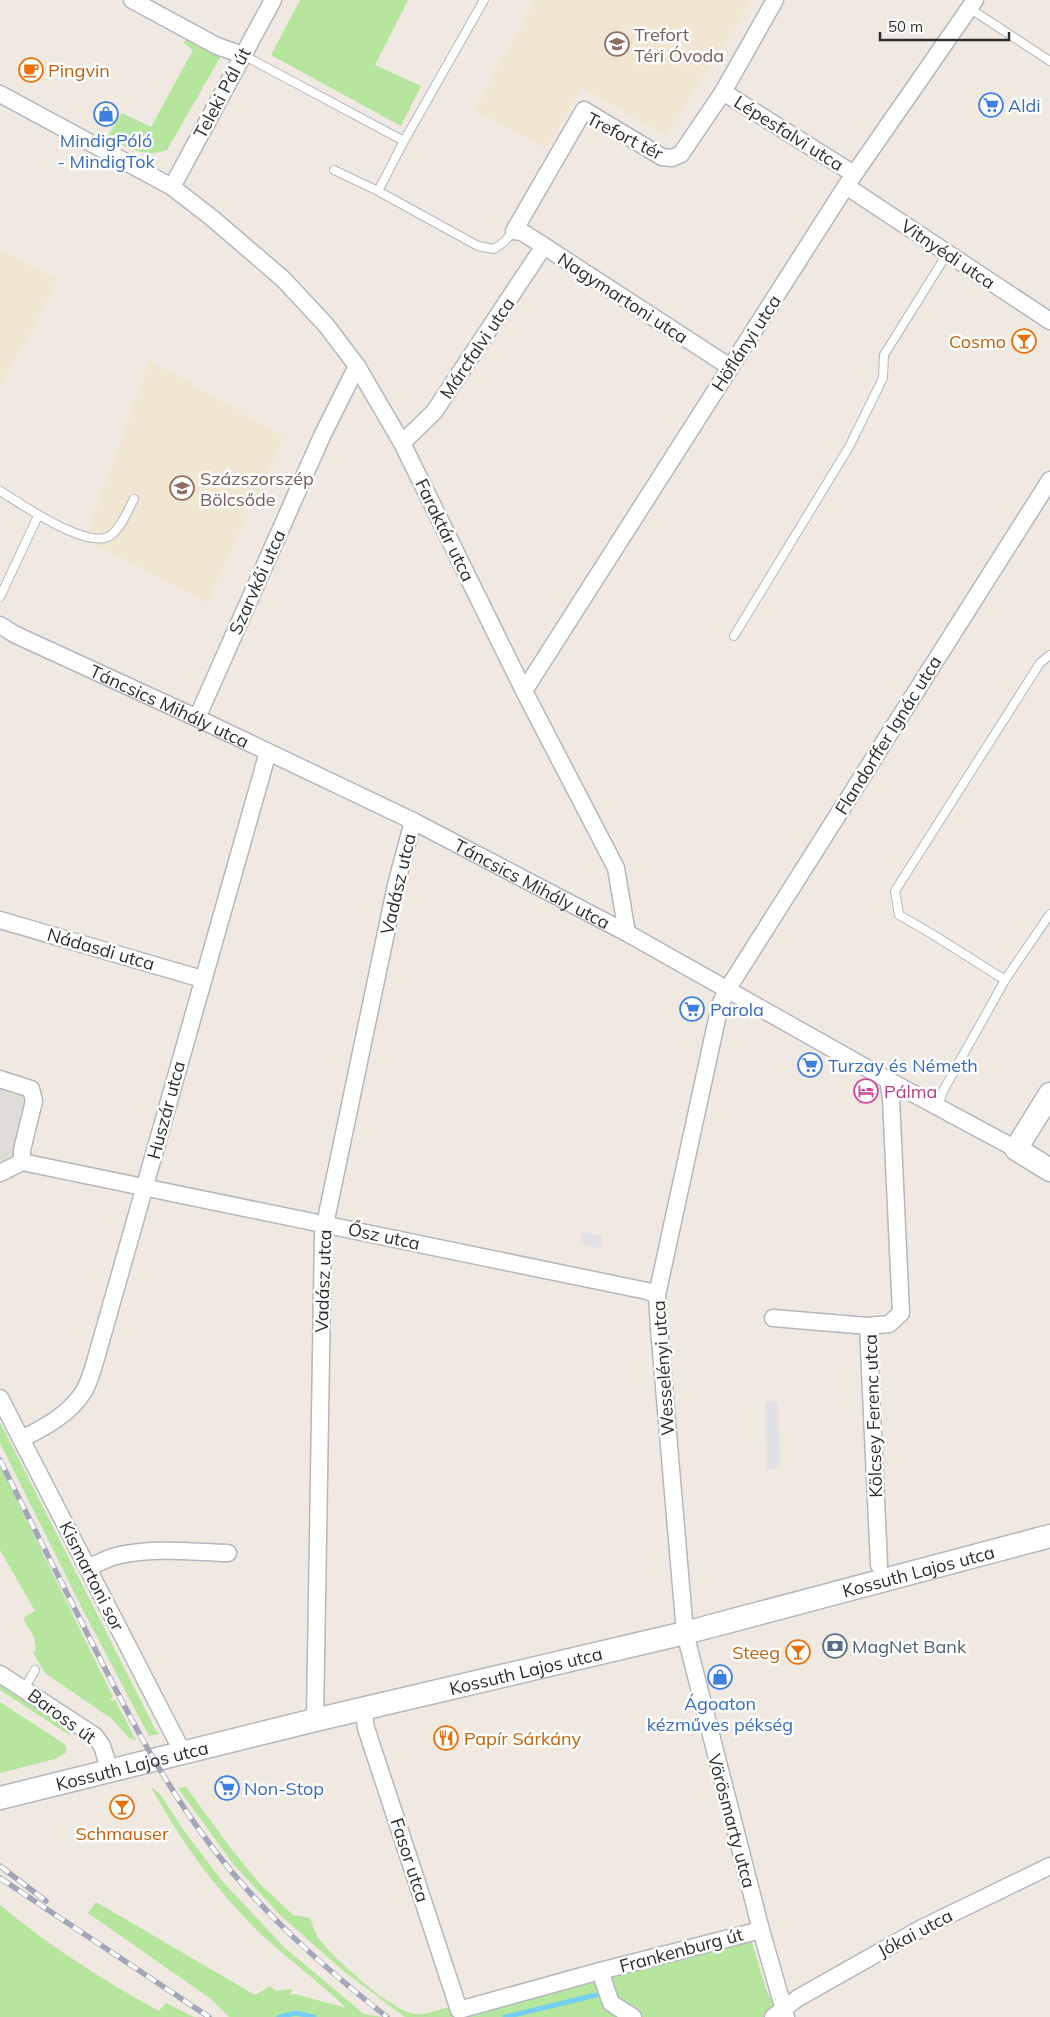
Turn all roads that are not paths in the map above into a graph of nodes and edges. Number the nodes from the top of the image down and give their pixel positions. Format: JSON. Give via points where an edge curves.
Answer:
{"nodes":[{"id":1,"x":272,"y":0,"type":"edge"},
{"id":2,"x":484,"y":0,"type":"edge"},
{"id":3,"x":775,"y":0,"type":"edge"},
{"id":4,"x":136,"y":2,"type":"edge"},
{"id":5,"x":972,"y":4,"type":"edge"},
{"id":6,"x":243,"y":55,"type":"junction"},
{"id":7,"x":1050,"y":61,"type":"edge"},
{"id":8,"x":723,"y":92,"type":"junction"},
{"id":9,"x":0,"y":94,"type":"edge"},
{"id":10,"x":404,"y":141,"type":"junction"},
{"id":11,"x":334,"y":170,"type":"dead end"},
{"id":12,"x":850,"y":180,"type":"junction"},
{"id":13,"x":172,"y":186,"type":"junction"},
{"id":14,"x":378,"y":191,"type":"junction"},
{"id":15,"x":514,"y":231,"type":"junction"},
{"id":16,"x":544,"y":246,"type":"junction"},
{"id":17,"x":947,"y":254,"type":"junction"},
{"id":18,"x":1050,"y":321,"type":"edge"},
{"id":19,"x":357,"y":366,"type":"junction"},
{"id":20,"x":730,"y":367,"type":"junction"},
{"id":21,"x":402,"y":443,"type":"junction"},
{"id":22,"x":1050,"y":480,"type":"edge"},
{"id":23,"x":0,"y":491,"type":"edge"},
{"id":24,"x":134,"y":499,"type":"dead end"},
{"id":25,"x":38,"y":516,"type":"junction"},
{"id":26,"x":0,"y":597,"type":"edge"},
{"id":27,"x":0,"y":625,"type":"edge"},
{"id":28,"x":734,"y":636,"type":"dead end"},
{"id":29,"x":1050,"y":655,"type":"edge"},
{"id":30,"x":524,"y":691,"type":"junction"},
{"id":31,"x":197,"y":718,"type":"junction"},
{"id":32,"x":268,"y":752,"type":"junction"},
{"id":33,"x":412,"y":822,"type":"junction"},
{"id":34,"x":1050,"y":914,"type":"edge"},
{"id":35,"x":0,"y":920,"type":"edge"},
{"id":36,"x":627,"y":933,"type":"junction"},
{"id":37,"x":202,"y":979,"type":"junction"},
{"id":38,"x":1005,"y":980,"type":"junction"},
{"id":39,"x":727,"y":990,"type":"junction"},
{"id":40,"x":0,"y":1079,"type":"edge"},
{"id":41,"x":888,"y":1080,"type":"junction"},
{"id":42,"x":1050,"y":1094,"type":"edge"},
{"id":43,"x":938,"y":1107,"type":"junction"},
{"id":44,"x":1016,"y":1149,"type":"junction"},
{"id":45,"x":22,"y":1162,"type":"junction"},
{"id":46,"x":1050,"y":1170,"type":"edge"},
{"id":47,"x":0,"y":1173,"type":"edge"},
{"id":48,"x":144,"y":1188,"type":"junction"},
{"id":49,"x":325,"y":1224,"type":"junction"},
{"id":50,"x":657,"y":1296,"type":"junction"},
{"id":51,"x":773,"y":1318,"type":"dead end"},
{"id":52,"x":868,"y":1326,"type":"junction"},
{"id":53,"x":0,"y":1398,"type":"edge"},
{"id":54,"x":21,"y":1439,"type":"junction"},
{"id":55,"x":1050,"y":1536,"type":"edge"},
{"id":56,"x":228,"y":1553,"type":"dead end"},
{"id":57,"x":879,"y":1565,"type":"dead end"},
{"id":58,"x":88,"y":1568,"type":"junction"},
{"id":59,"x":685,"y":1633,"type":"junction"},
{"id":60,"x":35,"y":1670,"type":"dead end"},
{"id":61,"x":0,"y":1674,"type":"edge"},
{"id":62,"x":24,"y":1689,"type":"junction"},
{"id":63,"x":363,"y":1709,"type":"junction"},
{"id":64,"x":315,"y":1720,"type":"junction"},
{"id":65,"x":183,"y":1753,"type":"junction"},
{"id":66,"x":110,"y":1771,"type":"junction"},
{"id":67,"x":0,"y":1798,"type":"edge"},
{"id":68,"x":1050,"y":1866,"type":"edge"},
{"id":69,"x":761,"y":1930,"type":"junction"},
{"id":70,"x":600,"y":1971,"type":"junction"},
{"id":71,"x":459,"y":2010,"type":"joint"},
{"id":72,"x":781,"y":2014,"type":"edge"},
{"id":73,"x":633,"y":2017,"type":"edge"}],
"edges":[{"from":1,"to":6,"type":"street","name":"Teleki Pál út"},
{"from":2,"to":10,"type":"lane"},
{"from":3,"to":8,"type":"street","name":"Trefort tér"},
{"from":4,"to":6,"type":"street","via":[[217,46]]},
{"from":5,"to":7,"type":"lane"},
{"from":5,"to":12,"type":"street","name":"Höflányi utca"},
{"from":6,"to":10,"type":"lane"},
{"from":6,"to":13,"type":"street","name":"Teleki Pál út"},
{"from":8,"to":12,"type":"street","name":"Lépesfalvi utca"},
{"from":8,"to":15,"type":"street","name":"Trefort tér","via":[[681,154],[672,158],[662,157],[584,110]]},
{"from":9,"to":13,"type":"street","name":"Faraktár utca"},
{"from":10,"to":14,"type":"lane"},
{"from":11,"to":14,"type":"lane"},
{"from":12,"to":17,"type":"street","name":"Vitnyédi utca"},
{"from":12,"to":20,"type":"street","name":"Höflányi utca"},
{"from":13,"to":19,"type":"street","name":"Faraktár utca","via":[[283,279],[326,325]]},
{"from":14,"to":15,"type":"lane","via":[[478,246],[494,249]]},
{"from":15,"to":16,"type":"street","name":"Nagymartoni utca","via":[[522,232]]},
{"from":16,"to":20,"type":"street","name":"Nagymartoni utca"},
{"from":16,"to":21,"type":"street","name":"Márcfalvi utca","via":[[434,412]]},
{"from":17,"to":18,"type":"street","name":"Vitnyédi utca"},
{"from":17,"to":28,"type":"lane","via":[[884,355],[883,378],[849,446]]},
{"from":19,"to":21,"type":"street","name":"Faraktár utca"},
{"from":19,"to":31,"type":"street","name":"Szarvkői utca","via":[[318,445]]},
{"from":20,"to":30,"type":"street","name":"Höflányi utca"},
{"from":21,"to":30,"type":"street","name":"Faraktár utca"},
{"from":22,"to":39,"type":"street","name":"Flandorffer Ignác utca"},
{"from":23,"to":25,"type":"lane"},
{"from":24,"to":25,"type":"lane","via":[[117,529],[107,537],[87,538]]},
{"from":25,"to":26,"type":"lane"},
{"from":27,"to":31,"type":"street","name":"Táncsics Mihály utca"},
{"from":29,"to":38,"type":"lane","via":[[1040,663],[895,890],[898,915]]},
{"from":30,"to":36,"type":"street","name":"Faraktár utca","via":[[616,868]]},
{"from":31,"to":32,"type":"street","name":"Táncsics Mihály utca"},
{"from":32,"to":33,"type":"street","name":"Táncsics Mihály utca"},
{"from":32,"to":37,"type":"street","name":"Huszár utca"},
{"from":33,"to":36,"type":"street","name":"Táncsics Mihály utca"},
{"from":33,"to":49,"type":"street","name":"Vadász utca"},
{"from":34,"to":38,"type":"lane"},
{"from":35,"to":37,"type":"street","name":"Nádasdi utca"},
{"from":36,"to":39,"type":"street","name":"Táncsics Mihály utca"},
{"from":37,"to":48,"type":"street","name":"Huszár utca"},
{"from":38,"to":43,"type":"lane","via":[[943,1091]]},
{"from":39,"to":41,"type":"street","name":"Táncsics Mihály utca"},
{"from":39,"to":50,"type":"street","name":"Wesselényi utca","via":[[720,1005]]},
{"from":40,"to":45,"type":"street","via":[[31,1089],[34,1101]]},
{"from":41,"to":43,"type":"street","name":"Táncsics Mihály utca"},
{"from":41,"to":52,"type":"street","name":"Kölcsey Ferenc utca","via":[[901,1313],[889,1324]]},
{"from":42,"to":44,"type":"street"},
{"from":43,"to":44,"type":"street","name":"Táncsics Mihály utca"},
{"from":44,"to":46,"type":"street","name":"Táncsics Mihály utca"},
{"from":45,"to":47,"type":"street"},
{"from":45,"to":48,"type":"street","name":"Ősz utca"},
{"from":48,"to":49,"type":"street","name":"Ősz utca"},
{"from":48,"to":54,"type":"street","name":"Huszár utca","via":[[96,1362],[84,1391],[71,1408]]},
{"from":49,"to":50,"type":"street","name":"Ősz utca","via":[[646,1291]]},
{"from":49,"to":64,"type":"street","name":"Vadász utca","via":[[322,1244]]},
{"from":50,"to":59,"type":"street","name":"Wesselényi utca"},
{"from":51,"to":52,"type":"street"},
{"from":52,"to":57,"type":"street","name":"Kölcsey Ferenc utca"},
{"from":53,"to":54,"type":"street","name":"Kismartoni sor"},
{"from":54,"to":58,"type":"street","name":"Kismartoni sor"},
{"from":55,"to":59,"type":"street","name":"Kossuth Lajos utca"},
{"from":56,"to":58,"type":"street","via":[[132,1553],[114,1556]]},
{"from":58,"to":65,"type":"street","name":"Kismartoni sor"},
{"from":59,"to":63,"type":"street","name":"Kossuth Lajos utca"},
{"from":59,"to":69,"type":"street","name":"Vörösmarty utca"},
{"from":60,"to":62,"type":"lane"},
{"from":61,"to":62,"type":"street","name":"Baross út"},
{"from":62,"to":66,"type":"street","name":"Baross út","via":[[96,1736]]},
{"from":63,"to":64,"type":"street","name":"Kossuth Lajos utca"},
{"from":63,"to":71,"type":"street","name":"Fasor utca","via":[[366,1728]]},
{"from":64,"to":65,"type":"street","name":"Kossuth Lajos utca"},
{"from":65,"to":66,"type":"street","name":"Kossuth Lajos utca"},
{"from":66,"to":67,"type":"street","name":"Kossuth Lajos utca"},
{"from":68,"to":72,"type":"street","name":"Jókai utca","via":[[922,1928]]},
{"from":69,"to":70,"type":"street","name":"Frankenburg út"},
{"from":69,"to":72,"type":"street","name":"Vörösmarty utca"},
{"from":70,"to":71,"type":"street","name":"Frankenburg út"},
{"from":70,"to":73,"type":"street","name":"Frankenburg út","via":[[611,2003]]}]}
